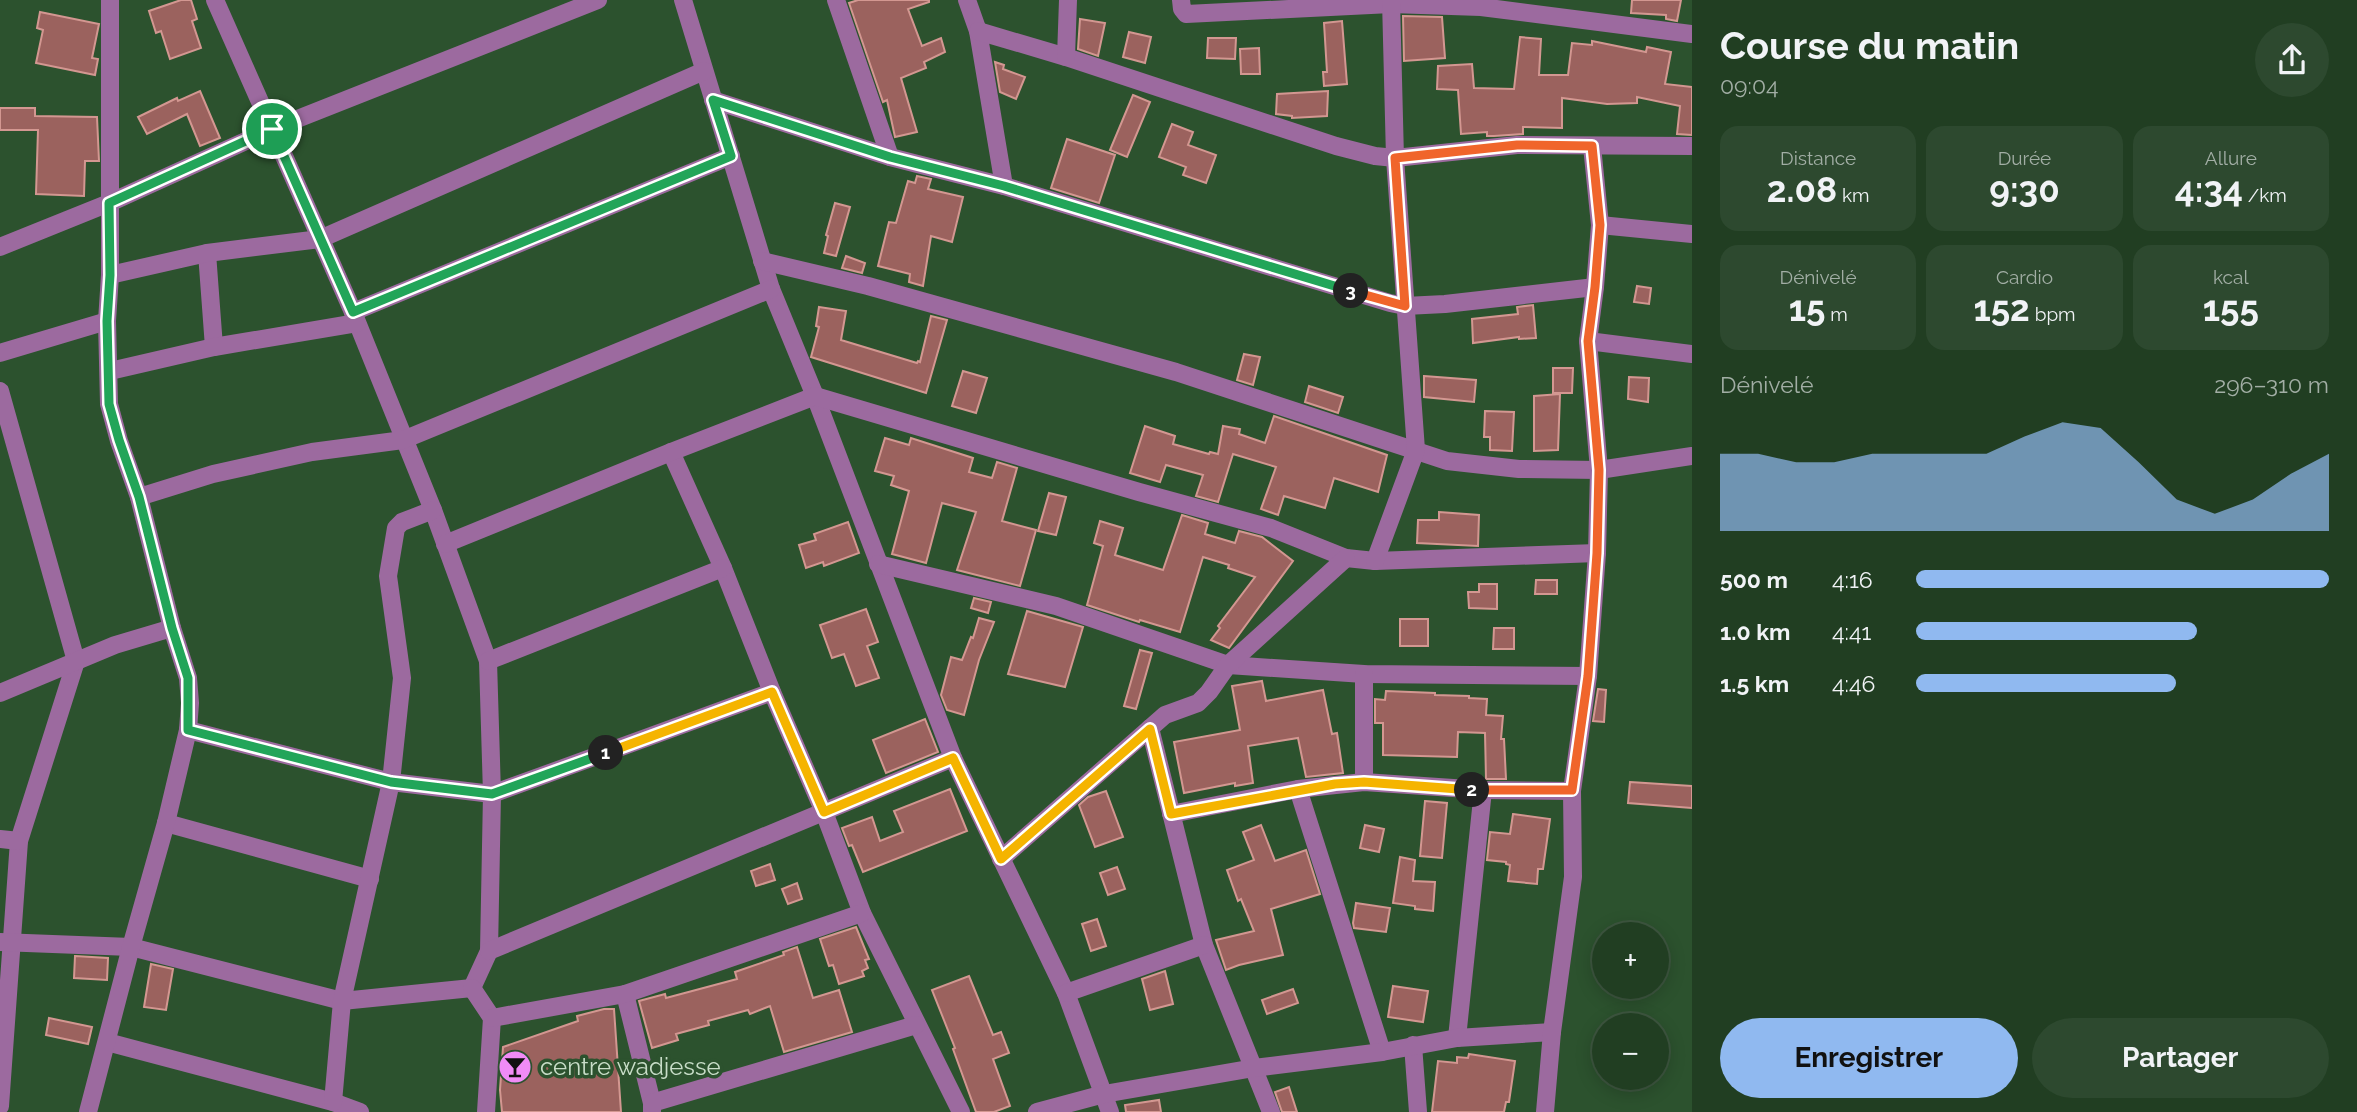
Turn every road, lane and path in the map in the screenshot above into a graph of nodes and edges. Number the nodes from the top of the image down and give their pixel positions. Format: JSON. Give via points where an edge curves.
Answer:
{"nodes":[{"id":1,"x":110,"y":0,"type":"edge"},
{"id":2,"x":216,"y":0,"type":"edge"},
{"id":3,"x":598,"y":0,"type":"edge"},
{"id":4,"x":683,"y":0,"type":"edge"},
{"id":5,"x":836,"y":0,"type":"edge"},
{"id":6,"x":967,"y":0,"type":"edge"},
{"id":7,"x":1068,"y":0,"type":"edge"},
{"id":8,"x":1181,"y":0,"type":"edge"},
{"id":9,"x":1391,"y":2,"type":"edge"},
{"id":10,"x":978,"y":31,"type":"junction"},
{"id":11,"x":1692,"y":34,"type":"edge"},
{"id":12,"x":1066,"y":57,"type":"junction"},
{"id":13,"x":705,"y":71,"type":"junction"},
{"id":14,"x":713,"y":100,"type":"junction"},
{"id":15,"x":272,"y":129,"type":"junction"},
{"id":16,"x":1592,"y":146,"type":"junction"},
{"id":17,"x":1692,"y":146,"type":"edge"},
{"id":18,"x":731,"y":156,"type":"junction"},
{"id":19,"x":890,"y":157,"type":"junction"},
{"id":20,"x":1395,"y":158,"type":"junction"},
{"id":21,"x":1004,"y":186,"type":"junction"},
{"id":22,"x":109,"y":203,"type":"junction"},
{"id":23,"x":1600,"y":225,"type":"junction"},
{"id":24,"x":1692,"y":234,"type":"edge"},
{"id":25,"x":320,"y":239,"type":"junction"},
{"id":26,"x":0,"y":247,"type":"edge"},
{"id":27,"x":207,"y":253,"type":"junction"},
{"id":28,"x":762,"y":261,"type":"junction"},
{"id":29,"x":110,"y":275,"type":"junction"},
{"id":30,"x":1595,"y":287,"type":"junction"},
{"id":31,"x":771,"y":289,"type":"junction"},
{"id":32,"x":1405,"y":306,"type":"junction"},
{"id":33,"x":355,"y":317,"type":"junction"},
{"id":34,"x":107,"y":321,"type":"junction"},
{"id":35,"x":1588,"y":341,"type":"junction"},
{"id":36,"x":214,"y":347,"type":"junction"},
{"id":37,"x":0,"y":353,"type":"edge"},
{"id":38,"x":1692,"y":354,"type":"edge"},
{"id":39,"x":110,"y":371,"type":"junction"},
{"id":40,"x":0,"y":391,"type":"edge"},
{"id":41,"x":815,"y":396,"type":"junction"},
{"id":42,"x":403,"y":440,"type":"junction"},
{"id":43,"x":1416,"y":450,"type":"junction"},
{"id":44,"x":671,"y":452,"type":"junction"},
{"id":45,"x":1692,"y":456,"type":"edge"},
{"id":46,"x":1599,"y":470,"type":"junction"},
{"id":47,"x":139,"y":497,"type":"junction"},
{"id":48,"x":433,"y":510,"type":"junction"},
{"id":49,"x":445,"y":544,"type":"junction"},
{"id":50,"x":1597,"y":553,"type":"junction"},
{"id":51,"x":1346,"y":558,"type":"junction"},
{"id":52,"x":1375,"y":561,"type":"junction"},
{"id":53,"x":878,"y":564,"type":"junction"},
{"id":54,"x":723,"y":568,"type":"junction"},
{"id":55,"x":172,"y":628,"type":"junction"},
{"id":56,"x":76,"y":661,"type":"junction"},
{"id":57,"x":488,"y":661,"type":"junction"},
{"id":58,"x":1228,"y":665,"type":"junction"},
{"id":59,"x":1364,"y":674,"type":"junction"},
{"id":60,"x":1588,"y":676,"type":"junction"},
{"id":61,"x":772,"y":692,"type":"junction"},
{"id":62,"x":0,"y":693,"type":"edge"},
{"id":63,"x":1150,"y":729,"type":"junction"},
{"id":64,"x":188,"y":730,"type":"junction"},
{"id":65,"x":953,"y":758,"type":"junction"},
{"id":66,"x":391,"y":782,"type":"junction"},
{"id":67,"x":1364,"y":782,"type":"junction"},
{"id":68,"x":1298,"y":789,"type":"junction"},
{"id":69,"x":1483,"y":790,"type":"junction"},
{"id":70,"x":1572,"y":790,"type":"junction"},
{"id":71,"x":492,"y":794,"type":"junction"},
{"id":72,"x":824,"y":812,"type":"junction"},
{"id":73,"x":1171,"y":814,"type":"junction"},
{"id":74,"x":166,"y":823,"type":"junction"},
{"id":75,"x":0,"y":839,"type":"edge"},
{"id":76,"x":19,"y":841,"type":"junction"},
{"id":77,"x":1001,"y":859,"type":"junction"},
{"id":78,"x":370,"y":878,"type":"junction"},
{"id":79,"x":862,"y":914,"type":"junction"},
{"id":80,"x":6,"y":942,"type":"edge"},
{"id":81,"x":1204,"y":945,"type":"junction"},
{"id":82,"x":131,"y":947,"type":"junction"},
{"id":83,"x":489,"y":951,"type":"junction"},
{"id":84,"x":472,"y":988,"type":"junction"},
{"id":85,"x":1066,"y":993,"type":"junction"},
{"id":86,"x":625,"y":994,"type":"junction"},
{"id":87,"x":342,"y":1001,"type":"junction"},
{"id":88,"x":492,"y":1018,"type":"junction"},
{"id":89,"x":916,"y":1025,"type":"junction"},
{"id":90,"x":1552,"y":1032,"type":"junction"},
{"id":91,"x":1457,"y":1038,"type":"junction"},
{"id":92,"x":107,"y":1042,"type":"junction"},
{"id":93,"x":1413,"y":1045,"type":"junction"},
{"id":94,"x":1382,"y":1052,"type":"junction"},
{"id":95,"x":1254,"y":1068,"type":"junction"},
{"id":96,"x":1104,"y":1094,"type":"junction"},
{"id":97,"x":333,"y":1102,"type":"junction"},
{"id":98,"x":0,"y":1106,"type":"edge"},
{"id":99,"x":652,"y":1107,"type":"edge"},
{"id":100,"x":88,"y":1112,"type":"edge"},
{"id":101,"x":360,"y":1112,"type":"edge"},
{"id":102,"x":486,"y":1112,"type":"edge"},
{"id":103,"x":961,"y":1112,"type":"edge"},
{"id":104,"x":1037,"y":1112,"type":"edge"},
{"id":105,"x":1110,"y":1112,"type":"edge"},
{"id":106,"x":1271,"y":1112,"type":"edge"},
{"id":107,"x":1418,"y":1112,"type":"edge"},
{"id":108,"x":1545,"y":1112,"type":"edge"}],
"edges":[{"from":1,"to":22,"type":"street"},
{"from":2,"to":15,"type":"street"},
{"from":3,"to":15,"type":"street"},
{"from":4,"to":13,"type":"street"},
{"from":5,"to":19,"type":"street"},
{"from":6,"to":10,"type":"street"},
{"from":7,"to":12,"type":"street"},
{"from":8,"to":9,"type":"street","via":[[1186,14]]},
{"from":9,"to":11,"type":"street","via":[[1481,7]]},
{"from":9,"to":20,"type":"street"},
{"from":10,"to":12,"type":"street"},
{"from":10,"to":21,"type":"street"},
{"from":12,"to":20,"type":"street","via":[[1336,146]]},
{"from":13,"to":14,"type":"street"},
{"from":13,"to":25,"type":"street"},
{"from":14,"to":18,"type":"street"},
{"from":14,"to":19,"type":"street"},
{"from":15,"to":22,"type":"street"},
{"from":15,"to":25,"type":"street"},
{"from":16,"to":17,"type":"street"},
{"from":16,"to":20,"type":"street","via":[[1517,145]]},
{"from":16,"to":23,"type":"street"},
{"from":18,"to":28,"type":"street"},
{"from":18,"to":33,"type":"street"},
{"from":19,"to":21,"type":"street"},
{"from":20,"to":32,"type":"street"},
{"from":21,"to":32,"type":"street"},
{"from":22,"to":26,"type":"street"},
{"from":22,"to":29,"type":"street"},
{"from":23,"to":24,"type":"street"},
{"from":23,"to":30,"type":"street"},
{"from":25,"to":27,"type":"street"},
{"from":25,"to":33,"type":"street"},
{"from":27,"to":29,"type":"street"},
{"from":27,"to":36,"type":"street"},
{"from":28,"to":31,"type":"street"},
{"from":28,"to":43,"type":"street","via":[[1150,365]]},
{"from":29,"to":34,"type":"street"},
{"from":30,"to":32,"type":"street"},
{"from":30,"to":35,"type":"street"},
{"from":31,"to":41,"type":"street"},
{"from":31,"to":42,"type":"street"},
{"from":32,"to":43,"type":"street"},
{"from":33,"to":36,"type":"street"},
{"from":33,"to":42,"type":"street"},
{"from":34,"to":37,"type":"street"},
{"from":34,"to":39,"type":"street"},
{"from":35,"to":38,"type":"street"},
{"from":35,"to":46,"type":"street"},
{"from":36,"to":39,"type":"street"},
{"from":39,"to":47,"type":"street","via":[[109,404]]},
{"from":40,"to":56,"type":"street"},
{"from":41,"to":44,"type":"street"},
{"from":41,"to":51,"type":"street","via":[[1271,528]]},
{"from":41,"to":53,"type":"street"},
{"from":42,"to":47,"type":"street","via":[[312,452],[213,474]]},
{"from":42,"to":48,"type":"street"},
{"from":43,"to":46,"type":"street","via":[[1485,467]]},
{"from":43,"to":52,"type":"street"},
{"from":44,"to":49,"type":"street"},
{"from":44,"to":54,"type":"street"},
{"from":45,"to":46,"type":"street"},
{"from":46,"to":50,"type":"street"},
{"from":47,"to":55,"type":"street"},
{"from":48,"to":49,"type":"street"},
{"from":48,"to":66,"type":"street","via":[[396,528],[388,576],[402,678]]},
{"from":49,"to":57,"type":"street"},
{"from":50,"to":52,"type":"street"},
{"from":50,"to":60,"type":"street"},
{"from":51,"to":52,"type":"street"},
{"from":51,"to":58,"type":"street"},
{"from":53,"to":58,"type":"street","via":[[1056,606]]},
{"from":53,"to":65,"type":"street"},
{"from":54,"to":57,"type":"street"},
{"from":54,"to":61,"type":"street"},
{"from":55,"to":56,"type":"street"},
{"from":55,"to":64,"type":"street","via":[[188,678]]},
{"from":56,"to":62,"type":"street"},
{"from":56,"to":76,"type":"street"},
{"from":57,"to":71,"type":"street"},
{"from":58,"to":59,"type":"street"},
{"from":58,"to":63,"type":"street","via":[[1198,703],[1166,715]]},
{"from":59,"to":60,"type":"street"},
{"from":59,"to":67,"type":"street"},
{"from":60,"to":70,"type":"street"},
{"from":61,"to":71,"type":"street"},
{"from":61,"to":72,"type":"street"},
{"from":63,"to":73,"type":"street"},
{"from":63,"to":77,"type":"street"},
{"from":64,"to":66,"type":"street"},
{"from":64,"to":74,"type":"street"},
{"from":65,"to":72,"type":"street"},
{"from":65,"to":77,"type":"street"},
{"from":66,"to":71,"type":"street"},
{"from":66,"to":78,"type":"street"},
{"from":67,"to":68,"type":"street"},
{"from":67,"to":69,"type":"street"},
{"from":68,"to":73,"type":"street"},
{"from":68,"to":94,"type":"street"},
{"from":69,"to":70,"type":"street"},
{"from":69,"to":91,"type":"street"},
{"from":70,"to":90,"type":"street","via":[[1573,877]]},
{"from":71,"to":83,"type":"street"},
{"from":72,"to":79,"type":"street"},
{"from":72,"to":83,"type":"street"},
{"from":73,"to":81,"type":"street"},
{"from":74,"to":78,"type":"street"},
{"from":74,"to":82,"type":"street"},
{"from":75,"to":76,"type":"street"},
{"from":76,"to":80,"type":"street"},
{"from":77,"to":85,"type":"street"},
{"from":78,"to":87,"type":"street"},
{"from":79,"to":86,"type":"street"},
{"from":79,"to":89,"type":"street"},
{"from":80,"to":82,"type":"street"},
{"from":80,"to":98,"type":"street"},
{"from":81,"to":85,"type":"street"},
{"from":81,"to":95,"type":"street"},
{"from":82,"to":87,"type":"street"},
{"from":82,"to":92,"type":"street"},
{"from":83,"to":84,"type":"street"},
{"from":84,"to":87,"type":"street"},
{"from":84,"to":88,"type":"street"},
{"from":85,"to":96,"type":"street"},
{"from":86,"to":88,"type":"street"},
{"from":86,"to":99,"type":"street"},
{"from":87,"to":97,"type":"street"},
{"from":88,"to":102,"type":"street"},
{"from":89,"to":99,"type":"street"},
{"from":89,"to":103,"type":"street"},
{"from":90,"to":91,"type":"street"},
{"from":90,"to":108,"type":"street"},
{"from":91,"to":93,"type":"street"},
{"from":92,"to":97,"type":"street"},
{"from":92,"to":100,"type":"street"},
{"from":93,"to":94,"type":"street"},
{"from":93,"to":107,"type":"street"},
{"from":94,"to":95,"type":"street"},
{"from":95,"to":96,"type":"street"},
{"from":95,"to":106,"type":"street"},
{"from":96,"to":104,"type":"street"},
{"from":96,"to":105,"type":"street"},
{"from":97,"to":101,"type":"street"}]}
